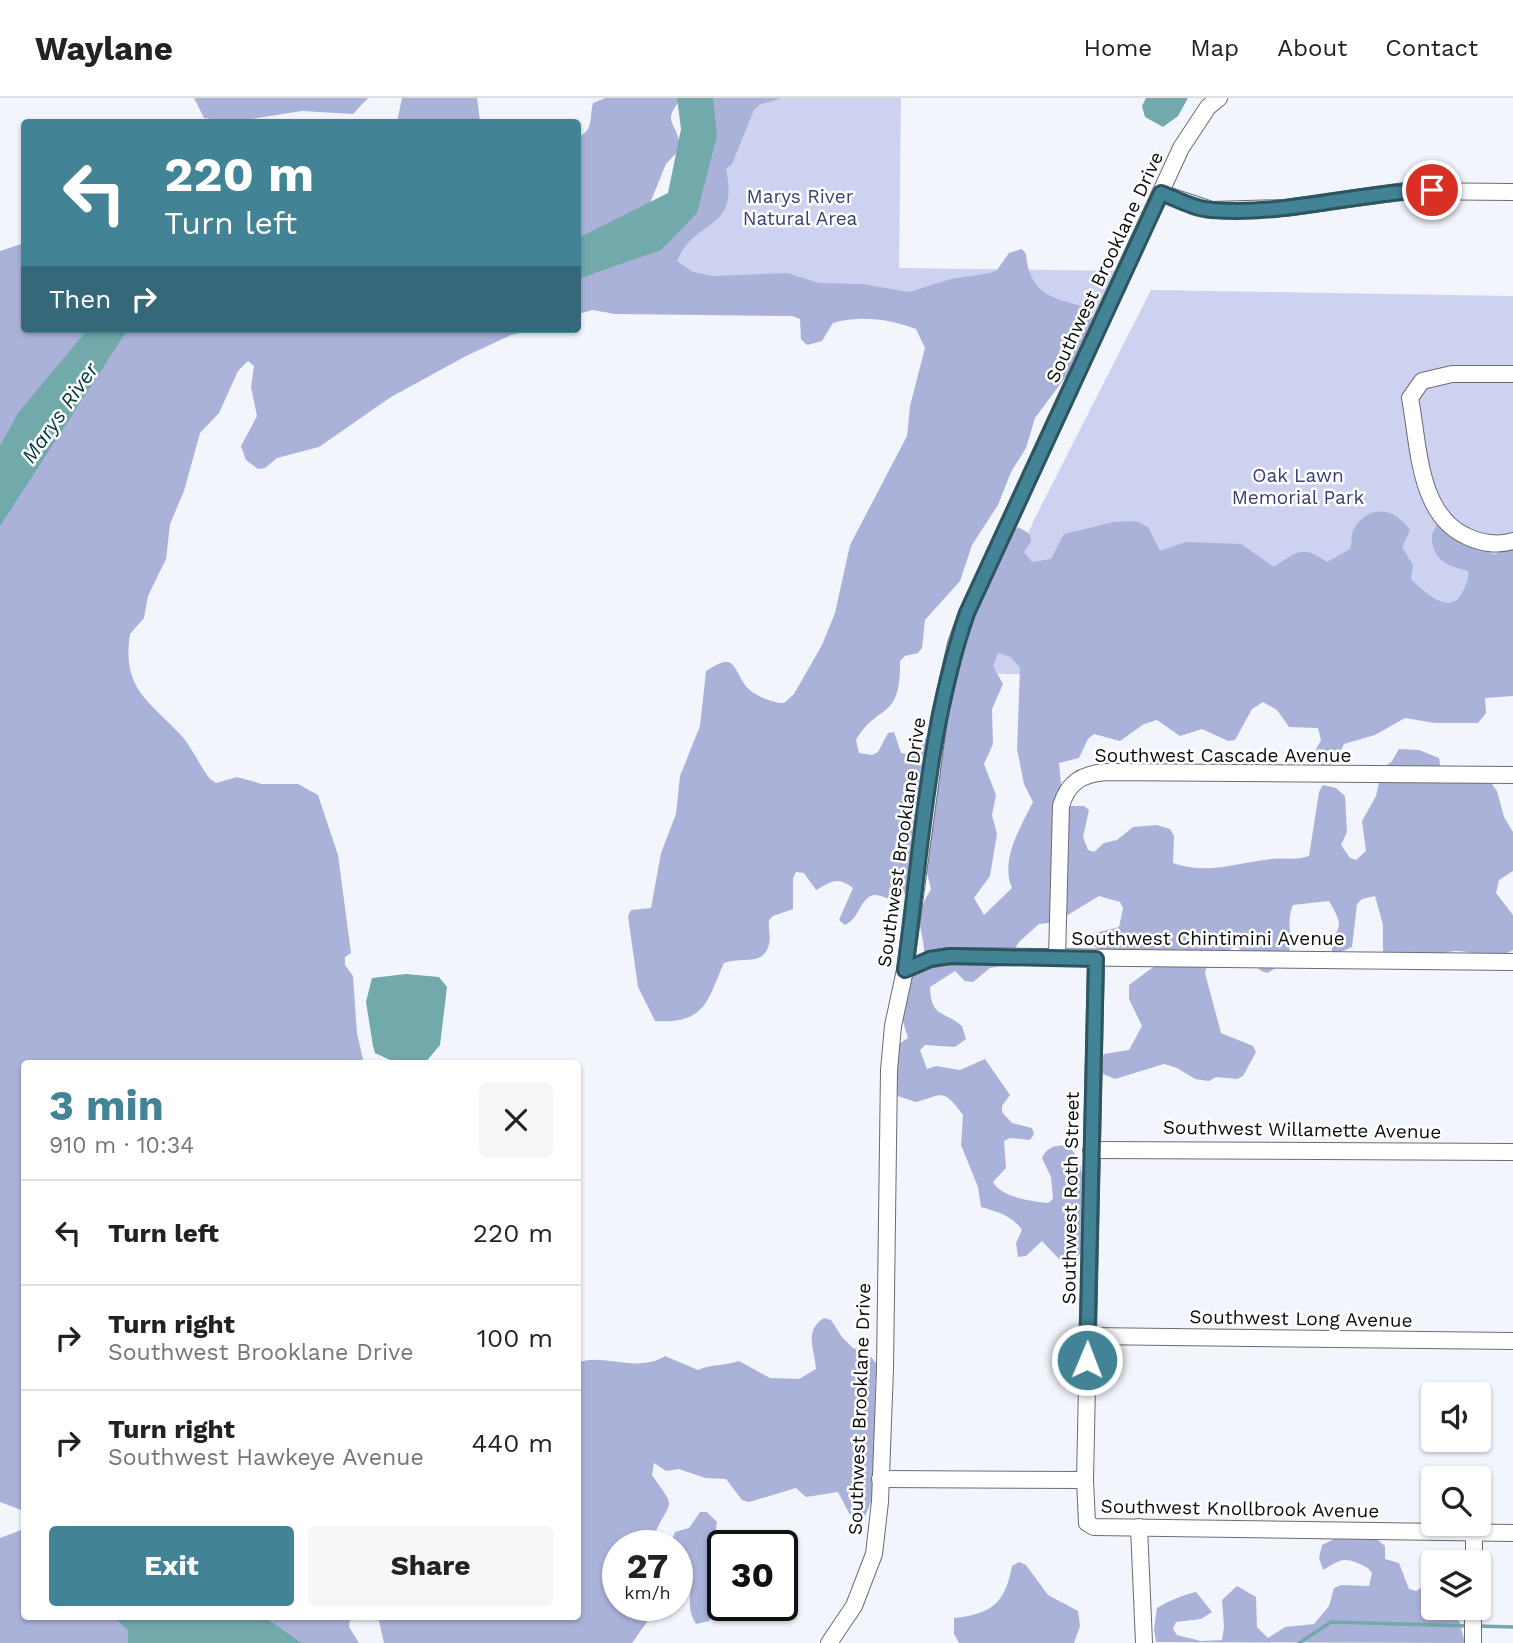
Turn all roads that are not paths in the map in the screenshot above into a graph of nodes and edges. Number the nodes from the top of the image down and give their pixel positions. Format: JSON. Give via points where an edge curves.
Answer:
{"nodes":[{"id":1,"x":1219,"y":98,"type":"edge"},
{"id":2,"x":1513,"y":192,"type":"edge"},
{"id":3,"x":1161,"y":193,"type":"junction"},
{"id":4,"x":1513,"y":374,"type":"edge"},
{"id":5,"x":1513,"y":541,"type":"edge"},
{"id":6,"x":1513,"y":775,"type":"edge"},
{"id":7,"x":1057,"y":958,"type":"junction"},
{"id":8,"x":1096,"y":959,"type":"junction"},
{"id":9,"x":1513,"y":962,"type":"edge"},
{"id":10,"x":905,"y":970,"type":"junction"},
{"id":11,"x":1091,"y":1150,"type":"junction"},
{"id":12,"x":1513,"y":1152,"type":"edge"},
{"id":13,"x":1088,"y":1336,"type":"junction"},
{"id":14,"x":1513,"y":1341,"type":"edge"},
{"id":15,"x":880,"y":1479,"type":"junction"},
{"id":16,"x":1085,"y":1480,"type":"junction"},
{"id":17,"x":1139,"y":1527,"type":"junction"},
{"id":18,"x":1421,"y":1532,"type":"edge"},
{"id":19,"x":1491,"y":1533,"type":"edge"},
{"id":20,"x":1513,"y":1533,"type":"edge"},
{"id":21,"x":1473,"y":1620,"type":"edge"},
{"id":22,"x":829,"y":1643,"type":"edge"},
{"id":23,"x":1144,"y":1643,"type":"edge"},
{"id":24,"x":1473,"y":1643,"type":"edge"}],
"edges":[{"from":1,"to":3,"type":"street","name":"Southwest Brooklane Drive","via":[[1191,130]]},
{"from":2,"to":3,"type":"street","via":[[1405,191],[1285,208],[1212,210]]},
{"from":3,"to":10,"type":"street","name":"Southwest Brooklane Drive","via":[[956,644],[939,718]]},
{"from":4,"to":5,"type":"street","via":[[1452,373],[1422,382],[1410,398],[1430,502],[1448,528],[1478,542]]},
{"from":6,"to":7,"type":"street","name":"Southwest Cascade Avenue","via":[[1106,772],[1084,776],[1069,786],[1061,806]]},
{"from":7,"to":8,"type":"street","name":"Southwest Chintimini Avenue"},
{"from":7,"to":10,"type":"street","name":"Southwest Chintimini Avenue","via":[[950,956]]},
{"from":8,"to":9,"type":"street","name":"Southwest Chintimini Avenue"},
{"from":8,"to":11,"type":"street","name":"Southwest Roth Street"},
{"from":10,"to":15,"type":"street","name":"Southwest Brooklane Drive","via":[[889,1070]]},
{"from":11,"to":12,"type":"street","name":"Southwest Willamette Avenue"},
{"from":11,"to":13,"type":"street","name":"Southwest Roth Street"},
{"from":13,"to":14,"type":"street","name":"Southwest Long Avenue"},
{"from":13,"to":16,"type":"street","name":"Southwest Roth Street"},
{"from":15,"to":16,"type":"street","name":"Southwest Knollbrook Avenue"},
{"from":15,"to":22,"type":"street","name":"Southwest Brooklane Drive","via":[[874,1554],[854,1606]]},
{"from":16,"to":17,"type":"street","name":"Southwest Knollbrook Avenue","via":[[1087,1523]]},
{"from":17,"to":18,"type":"street","name":"Southwest Knollbrook Avenue"},
{"from":17,"to":23,"type":"street"},
{"from":19,"to":20,"type":"street","name":"Southwest Knollbrook Avenue"},
{"from":21,"to":24,"type":"street"}]}
